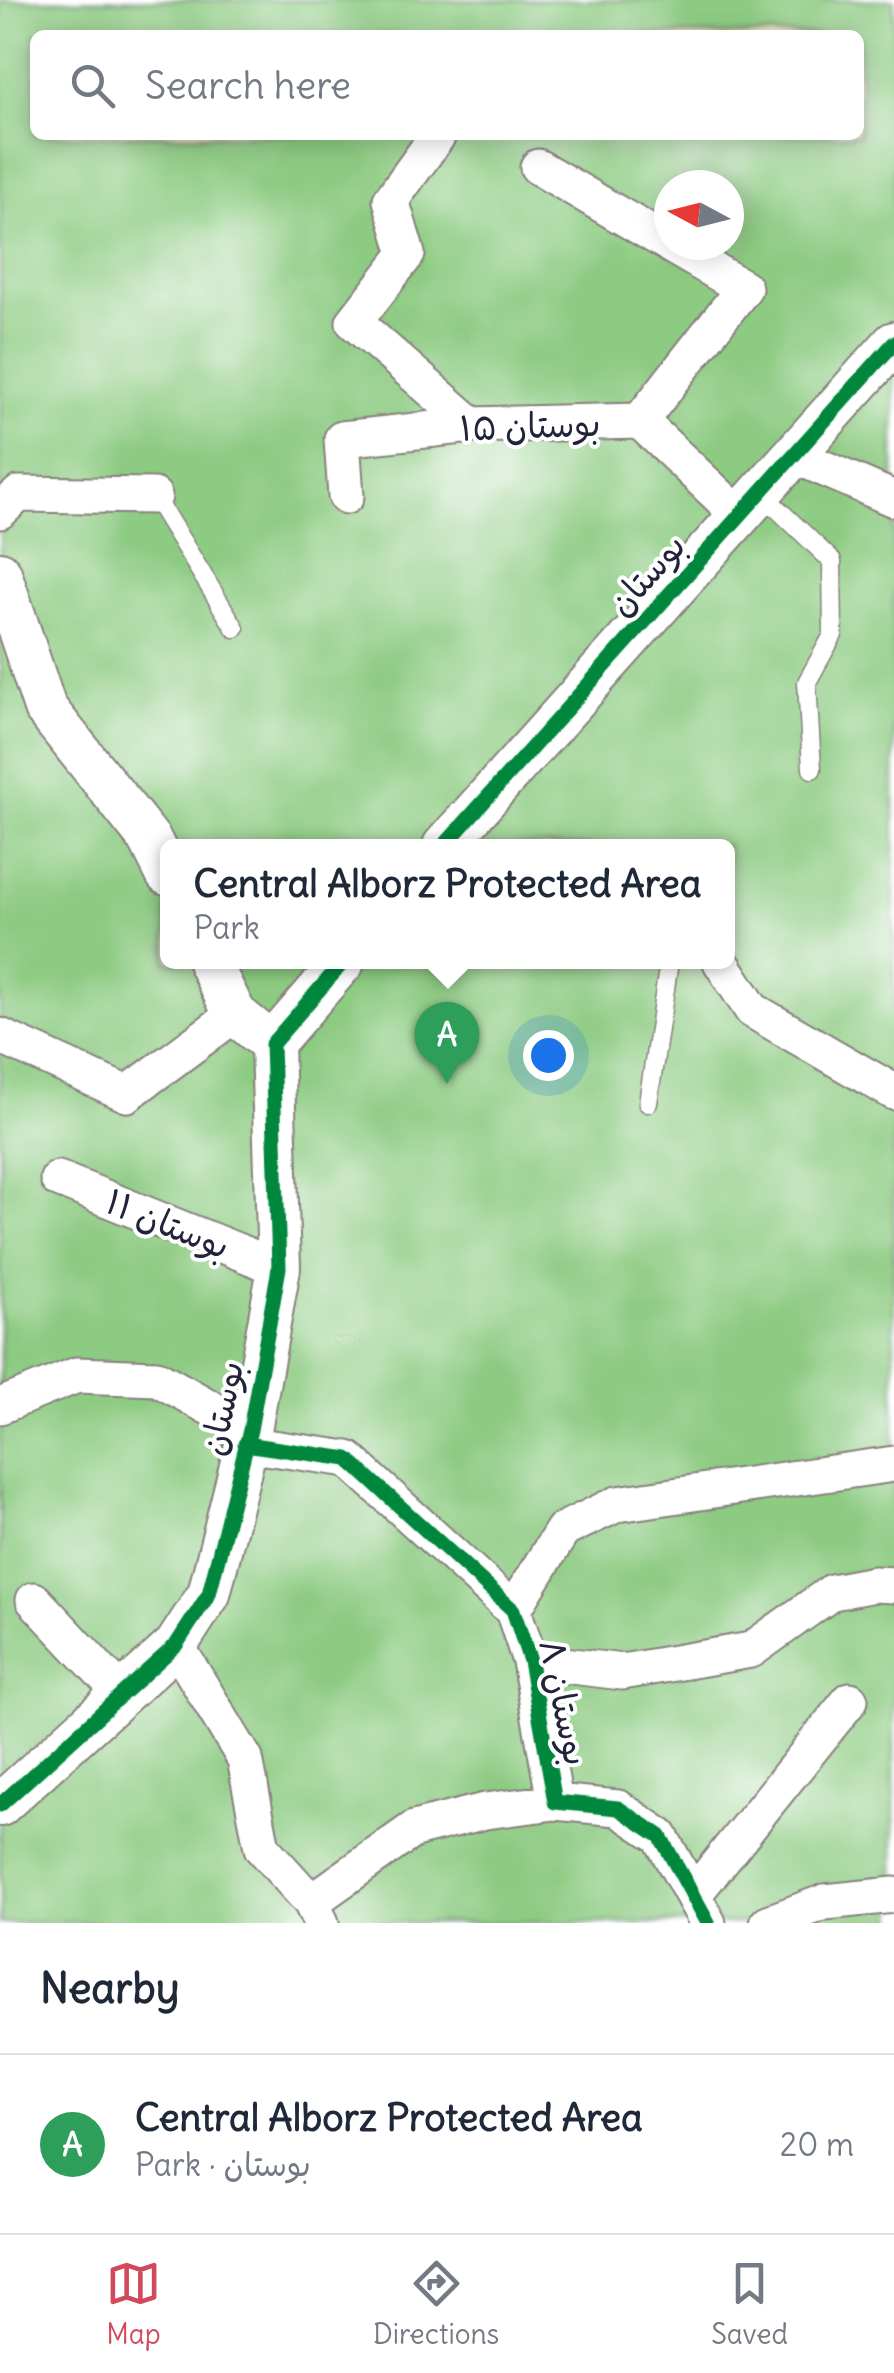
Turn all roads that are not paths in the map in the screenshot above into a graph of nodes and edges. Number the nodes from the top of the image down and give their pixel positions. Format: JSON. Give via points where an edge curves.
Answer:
{"nodes":[{"id":1,"x":434,"y":140,"type":"edge"},
{"id":2,"x":538,"y":168,"type":"dead end"},
{"id":3,"x":654,"y":236,"type":"edge"},
{"id":4,"x":696,"y":260,"type":"edge"},
{"id":5,"x":894,"y":343,"type":"edge"},
{"id":6,"x":640,"y":421,"type":"junction"},
{"id":7,"x":472,"y":425,"type":"junction"},
{"id":8,"x":793,"y":455,"type":"junction"},
{"id":9,"x":154,"y":496,"type":"joint"},
{"id":10,"x":346,"y":496,"type":"dead end"},
{"id":11,"x":894,"y":498,"type":"edge"},
{"id":12,"x":749,"y":503,"type":"junction"},
{"id":13,"x":0,"y":512,"type":"edge"},
{"id":14,"x":0,"y":573,"type":"edge"},
{"id":15,"x":235,"y":628,"type":"dead end"},
{"id":16,"x":812,"y":769,"type":"dead end"},
{"id":17,"x":450,"y":839,"type":"edge"},
{"id":18,"x":160,"y":860,"type":"edge"},
{"id":19,"x":212,"y":969,"type":"edge"},
{"id":20,"x":337,"y":969,"type":"edge"},
{"id":21,"x":668,"y":969,"type":"edge"},
{"id":22,"x":726,"y":969,"type":"edge"},
{"id":23,"x":235,"y":1014,"type":"junction"},
{"id":24,"x":0,"y":1036,"type":"edge"},
{"id":25,"x":272,"y":1044,"type":"junction"},
{"id":26,"x":894,"y":1092,"type":"edge"},
{"id":27,"x":648,"y":1103,"type":"dead end"},
{"id":28,"x":58,"y":1179,"type":"dead end"},
{"id":29,"x":279,"y":1268,"type":"junction"},
{"id":30,"x":0,"y":1406,"type":"edge"},
{"id":31,"x":248,"y":1437,"type":"junction"},
{"id":32,"x":894,"y":1464,"type":"edge"},
{"id":33,"x":894,"y":1585,"type":"edge"},
{"id":34,"x":34,"y":1600,"type":"dead end"},
{"id":35,"x":513,"y":1610,"type":"junction"},
{"id":36,"x":176,"y":1645,"type":"junction"},
{"id":37,"x":530,"y":1661,"type":"junction"},
{"id":38,"x":122,"y":1694,"type":"junction"},
{"id":39,"x":850,"y":1700,"type":"dead end"},
{"id":40,"x":4,"y":1795,"type":"edge"},
{"id":41,"x":555,"y":1802,"type":"junction"},
{"id":42,"x":894,"y":1894,"type":"edge"},
{"id":43,"x":700,"y":1909,"type":"edge"},
{"id":44,"x":316,"y":1913,"type":"edge"},
{"id":45,"x":768,"y":1923,"type":"edge"}],
"edges":[{"from":1,"to":7,"type":"street","via":[[391,200],[407,254],[354,322]]},
{"from":2,"to":3,"type":"street"},
{"from":4,"to":6,"type":"street","via":[[744,288]]},
{"from":5,"to":8,"type":"street","name":"بوستان"},
{"from":6,"to":7,"type":"street","name":"بوستان ۱۵"},
{"from":6,"to":12,"type":"street","name":"بوستان ۱۵"},
{"from":7,"to":10,"type":"street","name":"بوستان ۱۵","via":[[342,439]]},
{"from":8,"to":11,"type":"street"},
{"from":8,"to":12,"type":"street","name":"بوستان"},
{"from":9,"to":13,"type":"street","via":[[19,494]]},
{"from":9,"to":15,"type":"lane"},
{"from":12,"to":16,"type":"lane","via":[[832,561],[833,635],[807,682]]},
{"from":12,"to":17,"type":"street","name":"بوستان"},
{"from":14,"to":18,"type":"street","via":[[46,708]]},
{"from":19,"to":23,"type":"street"},
{"from":20,"to":25,"type":"street"},
{"from":21,"to":27,"type":"lane"},
{"from":22,"to":26,"type":"street","via":[[752,1010]]},
{"from":23,"to":24,"type":"street","via":[[127,1094]]},
{"from":23,"to":25,"type":"street"},
{"from":25,"to":29,"type":"street","name":"بوستان"},
{"from":28,"to":29,"type":"street","name":"بوستان ۱۱"},
{"from":29,"to":31,"type":"street","name":"بوستان"},
{"from":30,"to":31,"type":"street","via":[[77,1376],[158,1378]]},
{"from":31,"to":35,"type":"street","name":"بوستان ۸","via":[[348,1459]]},
{"from":31,"to":36,"type":"street","name":"بوستان","via":[[209,1594]]},
{"from":32,"to":35,"type":"street","via":[[617,1504],[563,1530]]},
{"from":33,"to":37,"type":"street","via":[[832,1592],[751,1650],[622,1672]]},
{"from":34,"to":38,"type":"street"},
{"from":35,"to":37,"type":"street","name":"بوستان ۸"},
{"from":36,"to":38,"type":"street","name":"بوستان"},
{"from":36,"to":44,"type":"street","via":[[245,1759],[262,1848]]},
{"from":37,"to":41,"type":"street","name":"بوستان ۸"},
{"from":38,"to":40,"type":"street","name":"بوستان"},
{"from":39,"to":43,"type":"street"},
{"from":41,"to":43,"type":"street","name":"بوستان ۸","via":[[618,1808],[660,1836]]},
{"from":41,"to":44,"type":"street","via":[[414,1829]]},
{"from":42,"to":45,"type":"street","via":[[824,1902]]}]}
